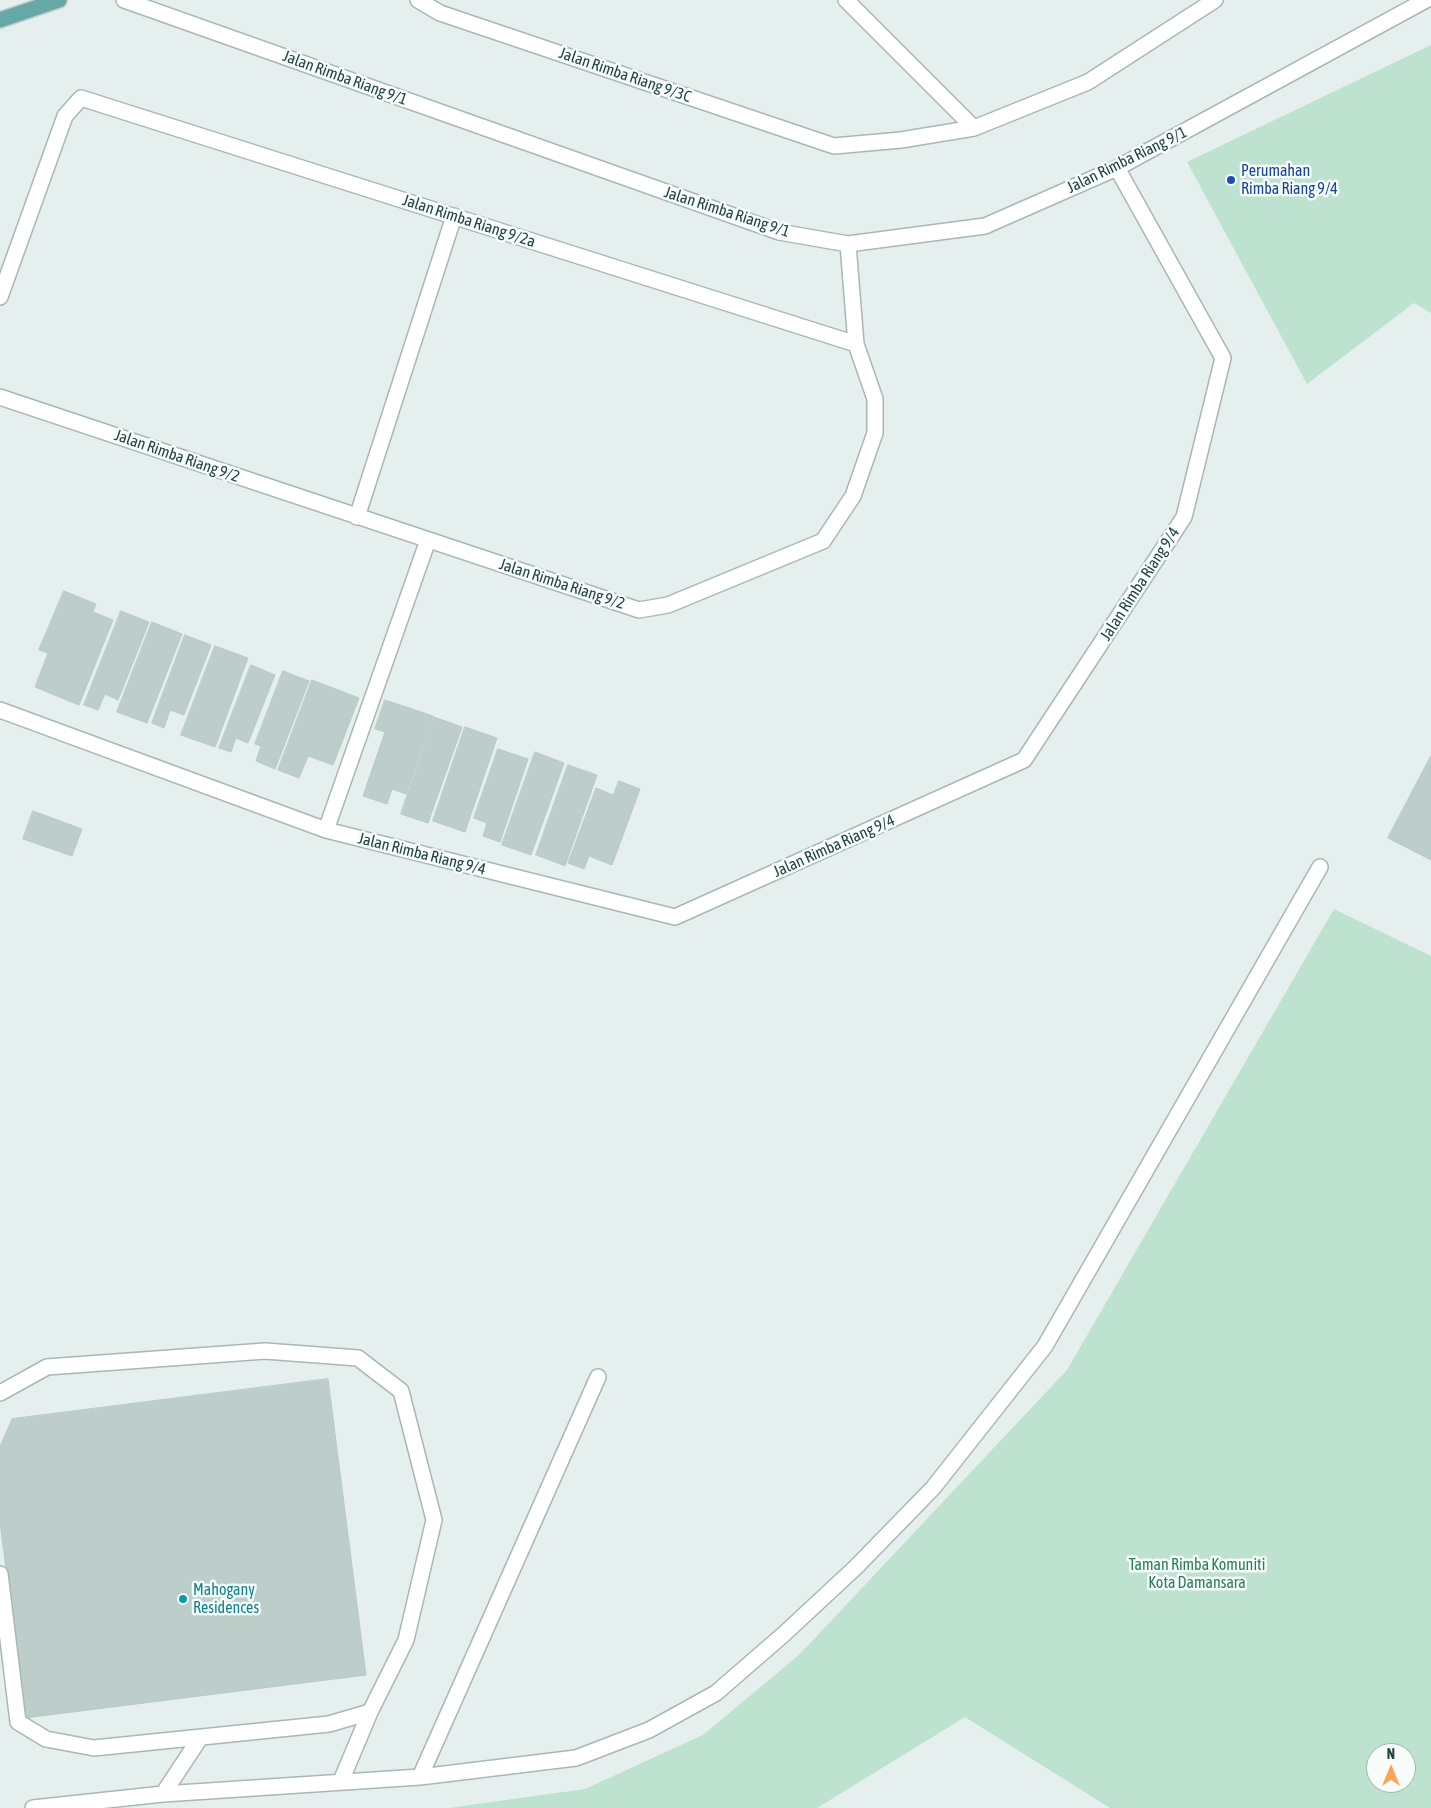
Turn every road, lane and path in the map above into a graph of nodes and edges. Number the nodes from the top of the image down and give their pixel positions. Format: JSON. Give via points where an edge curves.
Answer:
{"nodes":[{"id":1,"x":59,"y":0,"type":"edge"},
{"id":2,"x":124,"y":0,"type":"edge"},
{"id":3,"x":418,"y":0,"type":"edge"},
{"id":4,"x":846,"y":0,"type":"edge"},
{"id":5,"x":1215,"y":0,"type":"edge"},
{"id":6,"x":1426,"y":0,"type":"edge"},
{"id":7,"x":0,"y":20,"type":"edge"},
{"id":8,"x":974,"y":128,"type":"junction"},
{"id":9,"x":1117,"y":168,"type":"junction"},
{"id":10,"x":454,"y":216,"type":"junction"},
{"id":11,"x":848,"y":244,"type":"junction"},
{"id":12,"x":0,"y":297,"type":"edge"},
{"id":13,"x":856,"y":344,"type":"junction"},
{"id":14,"x":0,"y":397,"type":"edge"},
{"id":15,"x":357,"y":517,"type":"junction"},
{"id":16,"x":428,"y":540,"type":"junction"},
{"id":17,"x":0,"y":710,"type":"edge"},
{"id":18,"x":326,"y":830,"type":"junction"},
{"id":19,"x":1320,"y":867,"type":"dead end"},
{"id":20,"x":598,"y":1376,"type":"dead end"},
{"id":21,"x":0,"y":1394,"type":"edge"},
{"id":22,"x":0,"y":1574,"type":"edge"},
{"id":23,"x":370,"y":1712,"type":"junction"},
{"id":24,"x":200,"y":1738,"type":"junction"},
{"id":25,"x":420,"y":1777,"type":"junction"},
{"id":26,"x":341,"y":1781,"type":"junction"},
{"id":27,"x":163,"y":1794,"type":"junction"},
{"id":28,"x":33,"y":1808,"type":"edge"}],
"edges":[{"from":1,"to":7,"type":"main road"},
{"from":2,"to":11,"type":"street","name":"Jalan Rimba Riang 9/1","via":[[779,232]]},
{"from":3,"to":8,"type":"street","name":"Jalan Rimba Riang 9/3C","via":[[440,13],[834,146],[901,140]]},
{"from":4,"to":8,"type":"street"},
{"from":5,"to":8,"type":"street","via":[[1088,82]]},
{"from":6,"to":9,"type":"street","name":"Jalan Rimba Riang 9/1"},
{"from":9,"to":11,"type":"street","name":"Jalan Rimba Riang 9/1","via":[[985,226]]},
{"from":9,"to":18,"type":"street","name":"Jalan Rimba Riang 9/4","via":[[1223,358],[1184,517],[1024,760],[675,917]]},
{"from":10,"to":12,"type":"street","name":"Jalan Rimba Riang 9/2a","via":[[82,98],[65,116]]},
{"from":10,"to":13,"type":"street","name":"Jalan Rimba Riang 9/2a"},
{"from":10,"to":15,"type":"street"},
{"from":11,"to":13,"type":"street","name":"Jalan Rimba Riang 9/2"},
{"from":13,"to":16,"type":"street","name":"Jalan Rimba Riang 9/2","via":[[875,399],[875,433],[853,496],[823,541],[668,605],[639,610]]},
{"from":14,"to":15,"type":"street","name":"Jalan Rimba Riang 9/2"},
{"from":15,"to":16,"type":"street","name":"Jalan Rimba Riang 9/2"},
{"from":16,"to":18,"type":"street"},
{"from":17,"to":18,"type":"street","name":"Jalan Rimba Riang 9/4"},
{"from":19,"to":25,"type":"street","via":[[1045,1346],[933,1488],[863,1560],[716,1693],[649,1730],[576,1758]]},
{"from":20,"to":25,"type":"street"},
{"from":21,"to":23,"type":"street","via":[[48,1367],[265,1351],[358,1358],[401,1391],[434,1520],[406,1640]]},
{"from":22,"to":24,"type":"street","via":[[18,1722],[46,1739],[94,1748]]},
{"from":23,"to":24,"type":"street","via":[[329,1724]]},
{"from":23,"to":26,"type":"street"},
{"from":24,"to":27,"type":"street"},
{"from":25,"to":26,"type":"street"},
{"from":26,"to":27,"type":"street"},
{"from":27,"to":28,"type":"street"}]}
